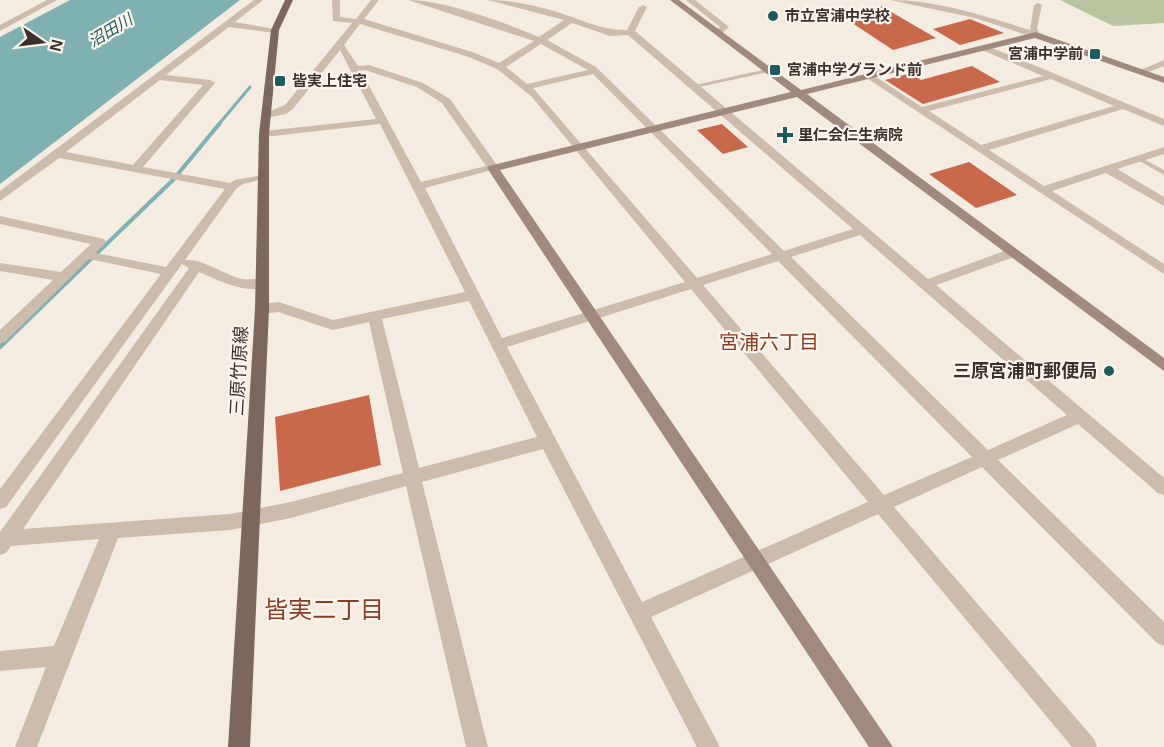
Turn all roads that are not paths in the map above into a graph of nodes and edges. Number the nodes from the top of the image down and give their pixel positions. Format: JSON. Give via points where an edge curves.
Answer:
{"nodes":[{"id":1,"x":42,"y":0,"type":"edge"},
{"id":2,"x":53,"y":0,"type":"edge"},
{"id":3,"x":259,"y":0,"type":"edge"},
{"id":4,"x":289,"y":0,"type":"edge"},
{"id":5,"x":336,"y":0,"type":"edge"},
{"id":6,"x":375,"y":0,"type":"edge"},
{"id":7,"x":411,"y":0,"type":"edge"},
{"id":8,"x":492,"y":0,"type":"edge"},
{"id":9,"x":674,"y":0,"type":"edge"},
{"id":10,"x":690,"y":0,"type":"edge"},
{"id":11,"x":894,"y":0,"type":"edge"},
{"id":12,"x":1038,"y":5,"type":"dead end"},
{"id":13,"x":643,"y":7,"type":"dead end"},
{"id":14,"x":0,"y":16,"type":"edge"},
{"id":15,"x":12,"y":16,"type":"junction"},
{"id":16,"x":357,"y":21,"type":"junction"},
{"id":17,"x":569,"y":21,"type":"junction"},
{"id":18,"x":0,"y":22,"type":"edge"},
{"id":19,"x":228,"y":24,"type":"junction"},
{"id":20,"x":0,"y":28,"type":"edge"},
{"id":21,"x":275,"y":30,"type":"junction"},
{"id":22,"x":630,"y":32,"type":"junction"},
{"id":23,"x":718,"y":32,"type":"junction"},
{"id":24,"x":1036,"y":35,"type":"junction"},
{"id":25,"x":542,"y":39,"type":"junction"},
{"id":26,"x":336,"y":47,"type":"junction"},
{"id":27,"x":985,"y":48,"type":"junction"},
{"id":28,"x":1164,"y":63,"type":"edge"},
{"id":29,"x":500,"y":67,"type":"junction"},
{"id":30,"x":355,"y":69,"type":"junction"},
{"id":31,"x":767,"y":70,"type":"junction"},
{"id":32,"x":595,"y":71,"type":"junction"},
{"id":33,"x":1141,"y":72,"type":"junction"},
{"id":34,"x":1052,"y":76,"type":"junction"},
{"id":35,"x":159,"y":77,"type":"junction"},
{"id":36,"x":870,"y":77,"type":"junction"},
{"id":37,"x":1164,"y":80,"type":"edge"},
{"id":38,"x":694,"y":86,"type":"junction"},
{"id":39,"x":526,"y":87,"type":"junction"},
{"id":40,"x":798,"y":93,"type":"junction"},
{"id":41,"x":1123,"y":106,"type":"junction"},
{"id":42,"x":921,"y":110,"type":"junction"},
{"id":43,"x":724,"y":111,"type":"junction"},
{"id":44,"x":266,"y":115,"type":"junction"},
{"id":45,"x":383,"y":121,"type":"junction"},
{"id":46,"x":1164,"y":123,"type":"edge"},
{"id":47,"x":653,"y":128,"type":"junction"},
{"id":48,"x":264,"y":134,"type":"junction"},
{"id":49,"x":578,"y":147,"type":"junction"},
{"id":50,"x":980,"y":149,"type":"junction"},
{"id":51,"x":1164,"y":150,"type":"edge"},
{"id":52,"x":57,"y":154,"type":"junction"},
{"id":53,"x":1138,"y":158,"type":"junction"},
{"id":54,"x":493,"y":168,"type":"junction"},
{"id":55,"x":1108,"y":168,"type":"junction"},
{"id":56,"x":135,"y":169,"type":"junction"},
{"id":57,"x":1164,"y":173,"type":"edge"},
{"id":58,"x":264,"y":176,"type":"junction"},
{"id":59,"x":417,"y":186,"type":"junction"},
{"id":60,"x":232,"y":187,"type":"junction"},
{"id":61,"x":1043,"y":190,"type":"junction"},
{"id":62,"x":0,"y":197,"type":"edge"},
{"id":63,"x":1164,"y":202,"type":"edge"},
{"id":64,"x":0,"y":220,"type":"edge"},
{"id":65,"x":863,"y":230,"type":"junction"},
{"id":66,"x":196,"y":237,"type":"junction"},
{"id":67,"x":1012,"y":254,"type":"junction"},
{"id":68,"x":88,"y":255,"type":"junction"},
{"id":69,"x":782,"y":256,"type":"junction"},
{"id":70,"x":192,"y":264,"type":"junction"},
{"id":71,"x":0,"y":267,"type":"edge"},
{"id":72,"x":1164,"y":270,"type":"edge"},
{"id":73,"x":170,"y":272,"type":"junction"},
{"id":74,"x":64,"y":277,"type":"junction"},
{"id":75,"x":262,"y":283,"type":"junction"},
{"id":76,"x":693,"y":283,"type":"junction"},
{"id":77,"x":926,"y":284,"type":"junction"},
{"id":78,"x":474,"y":295,"type":"junction"},
{"id":79,"x":262,"y":309,"type":"junction"},
{"id":80,"x":591,"y":315,"type":"junction"},
{"id":81,"x":375,"y":318,"type":"junction"},
{"id":82,"x":0,"y":338,"type":"edge"},
{"id":83,"x":498,"y":345,"type":"junction"},
{"id":84,"x":1164,"y":366,"type":"edge"},
{"id":85,"x":1080,"y":416,"type":"junction"},
{"id":86,"x":547,"y":441,"type":"junction"},
{"id":87,"x":986,"y":459,"type":"junction"},
{"id":88,"x":412,"y":478,"type":"junction"},
{"id":89,"x":1164,"y":488,"type":"edge"},
{"id":90,"x":1,"y":499,"type":"edge"},
{"id":91,"x":880,"y":505,"type":"junction"},
{"id":92,"x":251,"y":517,"type":"junction"},
{"id":93,"x":112,"y":530,"type":"junction"},
{"id":94,"x":3,"y":542,"type":"edge"},
{"id":95,"x":757,"y":562,"type":"junction"},
{"id":96,"x":638,"y":613,"type":"junction"},
{"id":97,"x":1164,"y":636,"type":"edge"},
{"id":98,"x":60,"y":656,"type":"junction"},
{"id":99,"x":0,"y":661,"type":"edge"},
{"id":100,"x":26,"y":747,"type":"edge"},
{"id":101,"x":239,"y":747,"type":"edge"},
{"id":102,"x":477,"y":747,"type":"edge"},
{"id":103,"x":710,"y":747,"type":"edge"},
{"id":104,"x":882,"y":747,"type":"edge"},
{"id":105,"x":1086,"y":747,"type":"edge"}],
"edges":[{"from":1,"to":15,"type":"street"},
{"from":2,"to":20,"type":"street"},
{"from":3,"to":19,"type":"street"},
{"from":4,"to":21,"type":"main road","name":"三原竹原線"},
{"from":5,"to":16,"type":"street","via":[[336,19]]},
{"from":6,"to":16,"type":"street"},
{"from":7,"to":25,"type":"street"},
{"from":8,"to":17,"type":"street"},
{"from":9,"to":23,"type":"street"},
{"from":10,"to":23,"type":"street","via":[[725,27]]},
{"from":11,"to":24,"type":"street","via":[[977,16]]},
{"from":12,"to":24,"type":"street","via":[[1033,28]]},
{"from":13,"to":22,"type":"street"},
{"from":14,"to":15,"type":"street"},
{"from":15,"to":18,"type":"street"},
{"from":16,"to":26,"type":"street"},
{"from":16,"to":29,"type":"street"},
{"from":17,"to":22,"type":"street","via":[[610,33]]},
{"from":17,"to":25,"type":"street"},
{"from":19,"to":21,"type":"street"},
{"from":19,"to":35,"type":"street"},
{"from":21,"to":44,"type":"main road","name":"三原竹原線"},
{"from":22,"to":38,"type":"street"},
{"from":23,"to":31,"type":"street"},
{"from":24,"to":27,"type":"street"},
{"from":24,"to":33,"type":"street"},
{"from":25,"to":29,"type":"street"},
{"from":25,"to":32,"type":"street"},
{"from":26,"to":30,"type":"street","via":[[343,47]]},
{"from":26,"to":44,"type":"street","via":[[289,107]]},
{"from":27,"to":34,"type":"street"},
{"from":27,"to":36,"type":"street"},
{"from":28,"to":33,"type":"street"},
{"from":29,"to":39,"type":"street"},
{"from":30,"to":45,"type":"street"},
{"from":30,"to":54,"type":"street","via":[[366,67],[433,92],[456,111]]},
{"from":31,"to":38,"type":"lane"},
{"from":31,"to":40,"type":"street"},
{"from":32,"to":39,"type":"street"},
{"from":32,"to":47,"type":"street"},
{"from":33,"to":37,"type":"street"},
{"from":34,"to":41,"type":"street"},
{"from":34,"to":42,"type":"street"},
{"from":35,"to":52,"type":"street"},
{"from":35,"to":56,"type":"street","via":[[210,83]]},
{"from":36,"to":40,"type":"street"},
{"from":36,"to":42,"type":"street"},
{"from":38,"to":43,"type":"street"},
{"from":39,"to":49,"type":"street"},
{"from":40,"to":43,"type":"street"},
{"from":40,"to":67,"type":"street"},
{"from":41,"to":46,"type":"street"},
{"from":41,"to":50,"type":"street"},
{"from":42,"to":50,"type":"street"},
{"from":43,"to":47,"type":"street"},
{"from":43,"to":65,"type":"street"},
{"from":44,"to":48,"type":"main road","name":"三原竹原線"},
{"from":45,"to":48,"type":"street"},
{"from":45,"to":59,"type":"street"},
{"from":47,"to":49,"type":"street"},
{"from":47,"to":69,"type":"street"},
{"from":48,"to":58,"type":"main road","name":"三原竹原線"},
{"from":49,"to":54,"type":"street"},
{"from":49,"to":76,"type":"street"},
{"from":50,"to":61,"type":"street"},
{"from":51,"to":53,"type":"street"},
{"from":52,"to":56,"type":"street"},
{"from":52,"to":62,"type":"street"},
{"from":53,"to":55,"type":"street"},
{"from":53,"to":57,"type":"lane"},
{"from":54,"to":59,"type":"street"},
{"from":54,"to":80,"type":"street"},
{"from":55,"to":61,"type":"street"},
{"from":55,"to":63,"type":"street"},
{"from":56,"to":60,"type":"street"},
{"from":58,"to":60,"type":"street"},
{"from":58,"to":75,"type":"main road","name":"三原竹原線"},
{"from":59,"to":78,"type":"street"},
{"from":60,"to":66,"type":"street"},
{"from":61,"to":72,"type":"street"},
{"from":64,"to":68,"type":"street","via":[[100,242]]},
{"from":65,"to":69,"type":"street"},
{"from":65,"to":77,"type":"street"},
{"from":66,"to":70,"type":"street","via":[[202,238]]},
{"from":66,"to":73,"type":"street"},
{"from":67,"to":77,"type":"street"},
{"from":67,"to":84,"type":"street"},
{"from":68,"to":73,"type":"street"},
{"from":68,"to":74,"type":"street"},
{"from":69,"to":76,"type":"street"},
{"from":69,"to":87,"type":"street"},
{"from":70,"to":75,"type":"street","via":[[242,284]]},
{"from":70,"to":94,"type":"street"},
{"from":71,"to":74,"type":"street"},
{"from":73,"to":90,"type":"street"},
{"from":74,"to":82,"type":"street"},
{"from":75,"to":79,"type":"main road","name":"三原竹原線"},
{"from":76,"to":80,"type":"street"},
{"from":76,"to":91,"type":"street"},
{"from":77,"to":85,"type":"street"},
{"from":78,"to":81,"type":"street"},
{"from":78,"to":83,"type":"street"},
{"from":79,"to":81,"type":"street","via":[[279,307],[333,325]]},
{"from":79,"to":92,"type":"main road","name":"三原竹原線"},
{"from":80,"to":83,"type":"street"},
{"from":80,"to":95,"type":"street"},
{"from":81,"to":88,"type":"street"},
{"from":83,"to":86,"type":"street"},
{"from":85,"to":87,"type":"street"},
{"from":85,"to":89,"type":"street"},
{"from":86,"to":88,"type":"street"},
{"from":86,"to":96,"type":"street"},
{"from":87,"to":91,"type":"street"},
{"from":87,"to":97,"type":"street"},
{"from":88,"to":92,"type":"street"},
{"from":88,"to":102,"type":"street"},
{"from":91,"to":95,"type":"street"},
{"from":91,"to":105,"type":"street"},
{"from":92,"to":93,"type":"street","via":[[230,522]]},
{"from":92,"to":101,"type":"main road","name":"三原竹原線"},
{"from":93,"to":94,"type":"street"},
{"from":93,"to":98,"type":"street"},
{"from":95,"to":96,"type":"street"},
{"from":95,"to":104,"type":"street"},
{"from":96,"to":103,"type":"street"},
{"from":98,"to":99,"type":"street"},
{"from":98,"to":100,"type":"street"}]}
